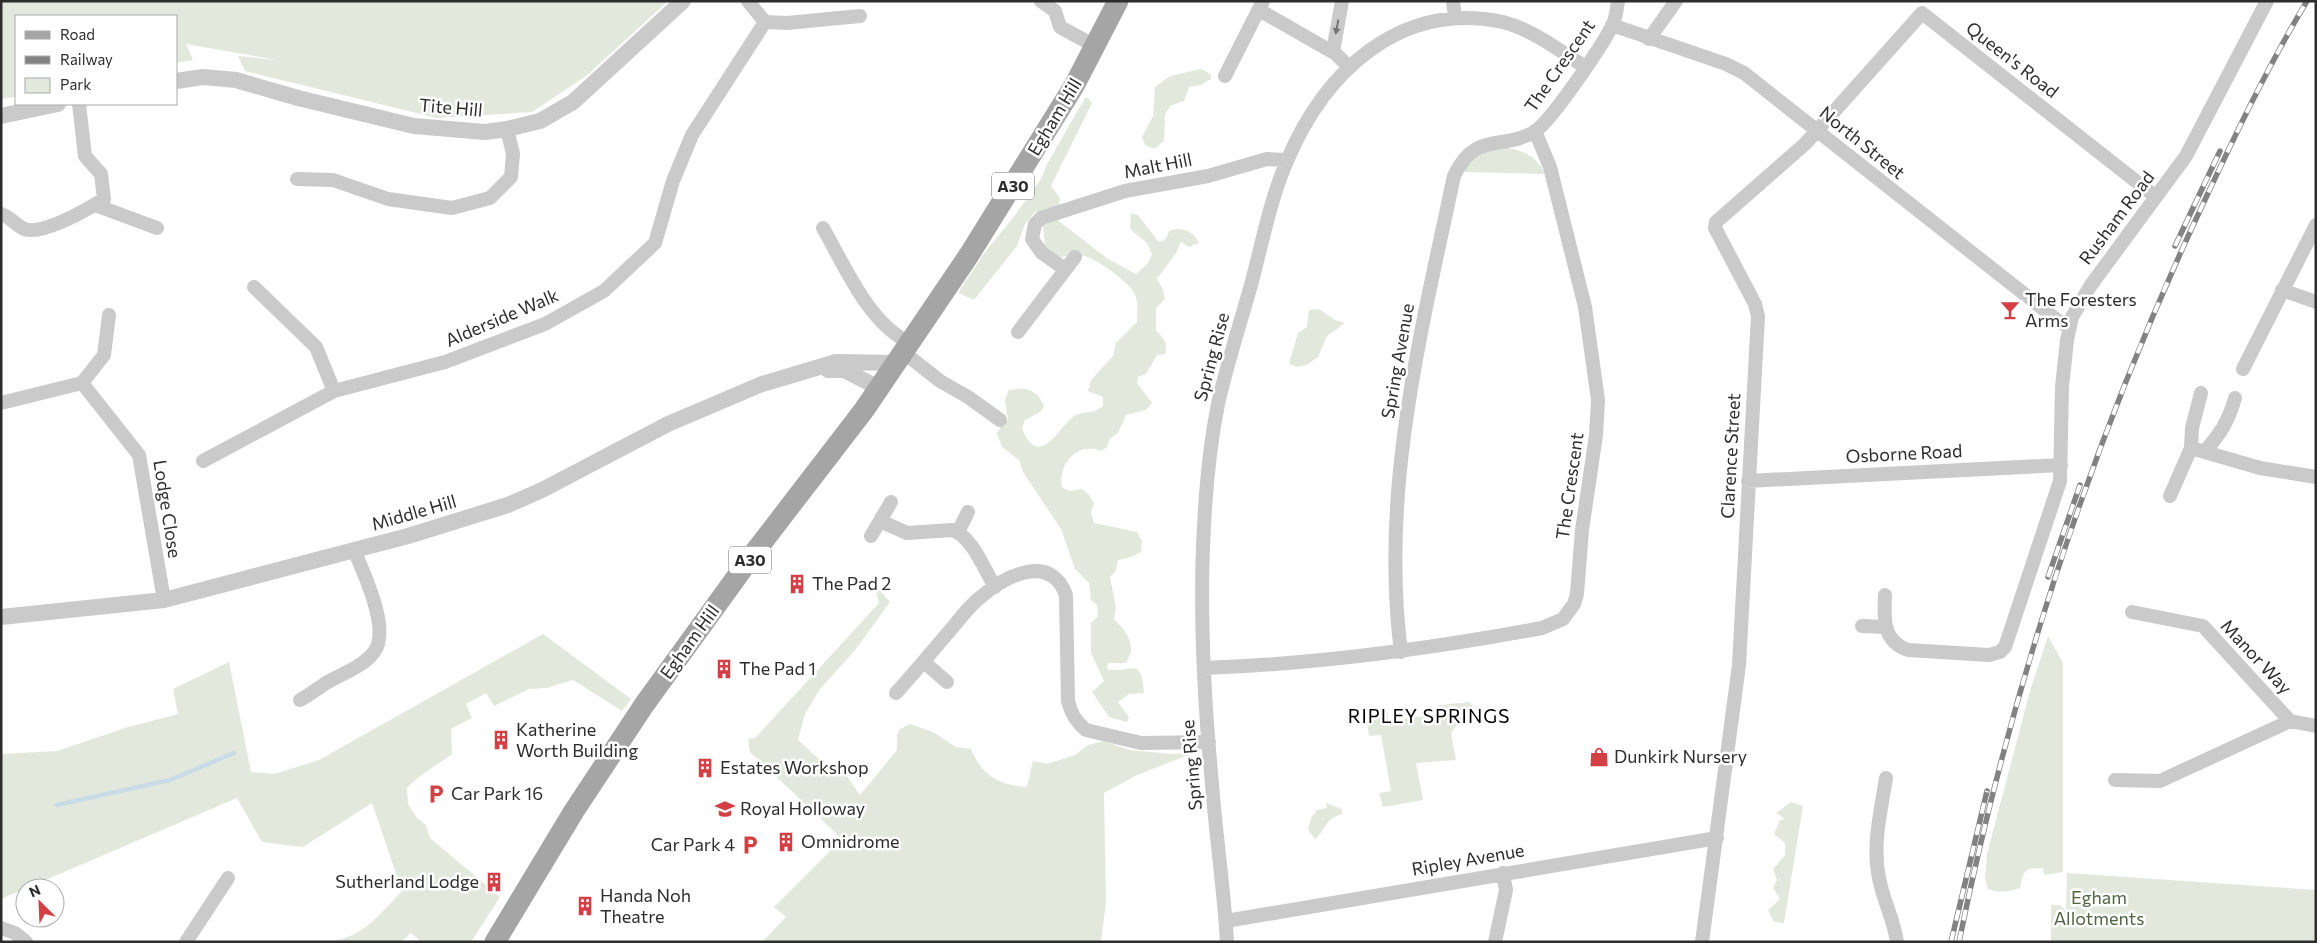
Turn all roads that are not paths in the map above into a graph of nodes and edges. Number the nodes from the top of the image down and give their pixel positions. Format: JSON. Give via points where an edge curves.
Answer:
{"nodes":[{"id":1,"x":683,"y":1,"type":"edge"},
{"id":2,"x":748,"y":1,"type":"edge"},
{"id":3,"x":1040,"y":1,"type":"edge"},
{"id":4,"x":1118,"y":1,"type":"edge"},
{"id":5,"x":1342,"y":1,"type":"edge"},
{"id":6,"x":1453,"y":1,"type":"edge"},
{"id":7,"x":1618,"y":1,"type":"edge"},
{"id":8,"x":1676,"y":1,"type":"edge"},
{"id":9,"x":2267,"y":1,"type":"edge"},
{"id":10,"x":1261,"y":6,"type":"edge"},
{"id":11,"x":860,"y":16,"type":"dead end"},
{"id":12,"x":1455,"y":17,"type":"junction"},
{"id":13,"x":764,"y":22,"type":"junction"},
{"id":14,"x":1612,"y":25,"type":"junction"},
{"id":15,"x":1650,"y":38,"type":"junction"},
{"id":16,"x":1095,"y":46,"type":"junction"},
{"id":17,"x":1331,"y":51,"type":"junction"},
{"id":18,"x":1349,"y":67,"type":"junction"},
{"id":19,"x":1585,"y":67,"type":"junction"},
{"id":20,"x":1225,"y":76,"type":"dead end"},
{"id":21,"x":178,"y":81,"type":"edge"},
{"id":22,"x":53,"y":105,"type":"edge"},
{"id":23,"x":79,"y":105,"type":"edge"},
{"id":24,"x":1,"y":116,"type":"edge"},
{"id":25,"x":507,"y":129,"type":"junction"},
{"id":26,"x":1816,"y":130,"type":"junction"},
{"id":27,"x":1535,"y":131,"type":"junction"},
{"id":28,"x":1287,"y":160,"type":"junction"},
{"id":29,"x":297,"y":179,"type":"dead end"},
{"id":30,"x":2156,"y":197,"type":"junction"},
{"id":31,"x":94,"y":205,"type":"junction"},
{"id":32,"x":1,"y":214,"type":"edge"},
{"id":33,"x":2316,"y":225,"type":"edge"},
{"id":34,"x":157,"y":228,"type":"dead end"},
{"id":35,"x":823,"y":228,"type":"dead end"},
{"id":36,"x":1075,"y":257,"type":"dead end"},
{"id":37,"x":1065,"y":269,"type":"junction"},
{"id":38,"x":254,"y":287,"type":"dead end"},
{"id":39,"x":2282,"y":290,"type":"junction"},
{"id":40,"x":2316,"y":302,"type":"edge"},
{"id":41,"x":109,"y":315,"type":"dead end"},
{"id":42,"x":2070,"y":326,"type":"junction"},
{"id":43,"x":1018,"y":332,"type":"dead end"},
{"id":44,"x":903,"y":353,"type":"junction"},
{"id":45,"x":814,"y":369,"type":"junction"},
{"id":46,"x":2242,"y":369,"type":"dead end"},
{"id":47,"x":82,"y":383,"type":"junction"},
{"id":48,"x":879,"y":388,"type":"junction"},
{"id":49,"x":334,"y":391,"type":"junction"},
{"id":50,"x":2201,"y":393,"type":"dead end"},
{"id":51,"x":2235,"y":398,"type":"dead end"},
{"id":52,"x":1,"y":403,"type":"edge"},
{"id":53,"x":1000,"y":420,"type":"dead end"},
{"id":54,"x":2198,"y":450,"type":"junction"},
{"id":55,"x":204,"y":461,"type":"dead end"},
{"id":56,"x":2061,"y":465,"type":"junction"},
{"id":57,"x":2316,"y":477,"type":"edge"},
{"id":58,"x":1748,"y":481,"type":"junction"},
{"id":59,"x":2170,"y":496,"type":"dead end"},
{"id":60,"x":891,"y":502,"type":"dead end"},
{"id":61,"x":968,"y":512,"type":"dead end"},
{"id":62,"x":880,"y":521,"type":"junction"},
{"id":63,"x":958,"y":532,"type":"junction"},
{"id":64,"x":871,"y":536,"type":"dead end"},
{"id":65,"x":354,"y":550,"type":"junction"},
{"id":66,"x":995,"y":587,"type":"junction"},
{"id":67,"x":1885,"y":595,"type":"dead end"},
{"id":68,"x":164,"y":600,"type":"junction"},
{"id":69,"x":2132,"y":612,"type":"dead end"},
{"id":70,"x":1,"y":618,"type":"edge"},
{"id":71,"x":1862,"y":626,"type":"dead end"},
{"id":72,"x":1885,"y":627,"type":"junction"},
{"id":73,"x":1401,"y":652,"type":"junction"},
{"id":74,"x":924,"y":662,"type":"junction"},
{"id":75,"x":1204,"y":668,"type":"junction"},
{"id":76,"x":947,"y":682,"type":"dead end"},
{"id":77,"x":896,"y":693,"type":"dead end"},
{"id":78,"x":300,"y":700,"type":"dead end"},
{"id":79,"x":2290,"y":722,"type":"junction"},
{"id":80,"x":2316,"y":726,"type":"edge"},
{"id":81,"x":1209,"y":742,"type":"junction"},
{"id":82,"x":1886,"y":778,"type":"dead end"},
{"id":83,"x":2115,"y":780,"type":"dead end"},
{"id":84,"x":1717,"y":838,"type":"junction"},
{"id":85,"x":1503,"y":874,"type":"junction"},
{"id":86,"x":228,"y":878,"type":"dead end"},
{"id":87,"x":1226,"y":921,"type":"junction"},
{"id":88,"x":1,"y":928,"type":"edge"},
{"id":89,"x":26,"y":942,"type":"edge"},
{"id":90,"x":186,"y":942,"type":"edge"},
{"id":91,"x":495,"y":942,"type":"edge"},
{"id":92,"x":1228,"y":942,"type":"edge"},
{"id":93,"x":1495,"y":942,"type":"edge"},
{"id":94,"x":1702,"y":942,"type":"edge"},
{"id":95,"x":1897,"y":942,"type":"edge"}],
"edges":[{"from":1,"to":25,"type":"street","name":"Tite Hill","via":[[573,102],[540,121]]},
{"from":2,"to":13,"type":"street"},
{"from":3,"to":16,"type":"street","via":[[1055,11],[1060,27]]},
{"from":4,"to":16,"type":"main road","name":"Egham Hill","number":"A30"},
{"from":5,"to":17,"type":"street","one_way":true},
{"from":6,"to":12,"type":"street"},
{"from":7,"to":14,"type":"street","name":"The Crescent"},
{"from":8,"to":15,"type":"street"},
{"from":9,"to":30,"type":"street","name":"Rusham Road","via":[[2195,141]]},
{"from":10,"to":17,"type":"street"},
{"from":10,"to":20,"type":"street"},
{"from":11,"to":13,"type":"street"},
{"from":12,"to":18,"type":"street","name":"Spring Rise","via":[[1427,20],[1402,28],[1365,52]]},
{"from":12,"to":19,"type":"street","name":"Spring Rise","via":[[1490,20],[1521,29]]},
{"from":13,"to":49,"type":"street","name":"Alderside Walk","via":[[692,135],[673,181],[655,243],[604,291],[546,324],[454,358]]},
{"from":14,"to":15,"type":"street","name":"North Street"},
{"from":14,"to":19,"type":"street","name":"The Crescent"},
{"from":15,"to":26,"type":"street","name":"North Street","via":[[1738,69]]},
{"from":16,"to":44,"type":"main road","name":"Egham Hill","number":"A30","via":[[1012,189]]},
{"from":17,"to":18,"type":"street"},
{"from":18,"to":28,"type":"street","name":"Spring Rise","via":[[1307,122]]},
{"from":19,"to":27,"type":"street","name":"The Crescent","via":[[1549,118]]},
{"from":21,"to":25,"type":"street","name":"Tite Hill","via":[[203,77],[236,80],[414,126],[485,132]]},
{"from":22,"to":24,"type":"street"},
{"from":23,"to":31,"type":"street","via":[[85,156],[103,180],[104,198]]},
{"from":25,"to":29,"type":"street","via":[[514,154],[511,177],[490,198],[452,208],[388,199],[333,180]]},
{"from":26,"to":30,"type":"street","name":"Queen's Road","via":[[1922,13]]},
{"from":26,"to":42,"type":"street","name":"North Street","via":[[2061,324]]},
{"from":26,"to":58,"type":"street","name":"Clarence Street","via":[[1805,144],[1719,218],[1715,225],[1758,316]]},
{"from":27,"to":73,"type":"street","name":"Spring Avenue","via":[[1472,150],[1454,176],[1412,377],[1401,460],[1396,593]]},
{"from":27,"to":73,"type":"street","name":"The Crescent","via":[[1550,167],[1585,306],[1598,400],[1577,594],[1562,619],[1542,628]]},
{"from":28,"to":37,"type":"street","name":"Malt Hill","via":[[1267,159],[1208,176],[1125,191],[1038,220],[1032,239],[1036,247]]},
{"from":28,"to":75,"type":"street","name":"Spring Rise","via":[[1231,355],[1212,440],[1204,529]]},
{"from":30,"to":42,"type":"street","name":"Rusham Road","via":[[2091,285]]},
{"from":31,"to":32,"type":"street","via":[[37,231],[24,229]]},
{"from":31,"to":34,"type":"street"},
{"from":33,"to":39,"type":"street"},
{"from":35,"to":44,"type":"street","via":[[873,314],[900,338]]},
{"from":36,"to":37,"type":"street"},
{"from":37,"to":43,"type":"street"},
{"from":38,"to":49,"type":"street","via":[[316,347]]},
{"from":39,"to":40,"type":"street"},
{"from":39,"to":46,"type":"street"},
{"from":41,"to":47,"type":"street","via":[[104,356]]},
{"from":42,"to":56,"type":"street","name":"Rusham Road","via":[[2062,387]]},
{"from":44,"to":45,"type":"street","name":"Middle Hill","via":[[836,362]]},
{"from":44,"to":48,"type":"main road","name":"Egham Hill","number":"A30"},
{"from":44,"to":53,"type":"street"},
{"from":45,"to":48,"type":"street","name":"Middle Hill","via":[[844,370]]},
{"from":45,"to":65,"type":"street","name":"Middle Hill","via":[[762,384],[698,410],[508,505]]},
{"from":47,"to":52,"type":"street"},
{"from":47,"to":68,"type":"street","name":"Lodge Close","via":[[139,455]]},
{"from":48,"to":91,"type":"main road","name":"Egham Hill","number":"A30","via":[[644,705],[574,811]]},
{"from":49,"to":55,"type":"street","name":"Alderside Walk"},
{"from":50,"to":54,"type":"street","via":[[2192,428]]},
{"from":51,"to":54,"type":"street","via":[[2229,419],[2217,438]]},
{"from":54,"to":57,"type":"street","via":[[2260,468]]},
{"from":54,"to":59,"type":"street"},
{"from":56,"to":58,"type":"street","name":"Osborne Road"},
{"from":56,"to":72,"type":"street","name":"Rusham Road","via":[[2060,481],[2005,647],[2000,652],[1989,655],[1908,650],[1895,644]]},
{"from":58,"to":84,"type":"street","name":"Clarence Street","via":[[1739,665]]},
{"from":60,"to":62,"type":"street"},
{"from":61,"to":63,"type":"street"},
{"from":62,"to":63,"type":"street","via":[[906,533]]},
{"from":62,"to":64,"type":"street"},
{"from":63,"to":66,"type":"street","via":[[974,551]]},
{"from":65,"to":68,"type":"street","name":"Middle Hill"},
{"from":65,"to":78,"type":"street","via":[[375,606],[379,642],[373,653],[359,664]]},
{"from":66,"to":74,"type":"street","via":[[971,606]]},
{"from":66,"to":81,"type":"street","via":[[1021,573],[1037,570],[1045,571],[1060,582],[1067,603],[1068,701],[1075,719],[1086,730],[1141,743]]},
{"from":67,"to":72,"type":"street"},
{"from":68,"to":70,"type":"street","name":"Middle Hill"},
{"from":69,"to":79,"type":"street","name":"Manor Way","via":[[2203,626]]},
{"from":71,"to":72,"type":"street"},
{"from":73,"to":75,"type":"street","name":"The Crescent","via":[[1288,664]]},
{"from":74,"to":76,"type":"street"},
{"from":74,"to":77,"type":"street"},
{"from":75,"to":81,"type":"street","name":"Spring Rise"},
{"from":79,"to":80,"type":"street","name":"Manor Way"},
{"from":79,"to":83,"type":"street","name":"Manor Way","via":[[2160,781]]},
{"from":81,"to":87,"type":"street","name":"Spring Rise"},
{"from":82,"to":95,"type":"street","via":[[1876,860]]},
{"from":84,"to":85,"type":"street","name":"Ripley Avenue"},
{"from":84,"to":94,"type":"street","name":"Clarence Street"},
{"from":85,"to":87,"type":"street","name":"Ripley Avenue"},
{"from":85,"to":93,"type":"street","via":[[1506,890]]},
{"from":86,"to":90,"type":"street"},
{"from":87,"to":92,"type":"street","name":"Spring Rise"},
{"from":88,"to":89,"type":"street"}]}
